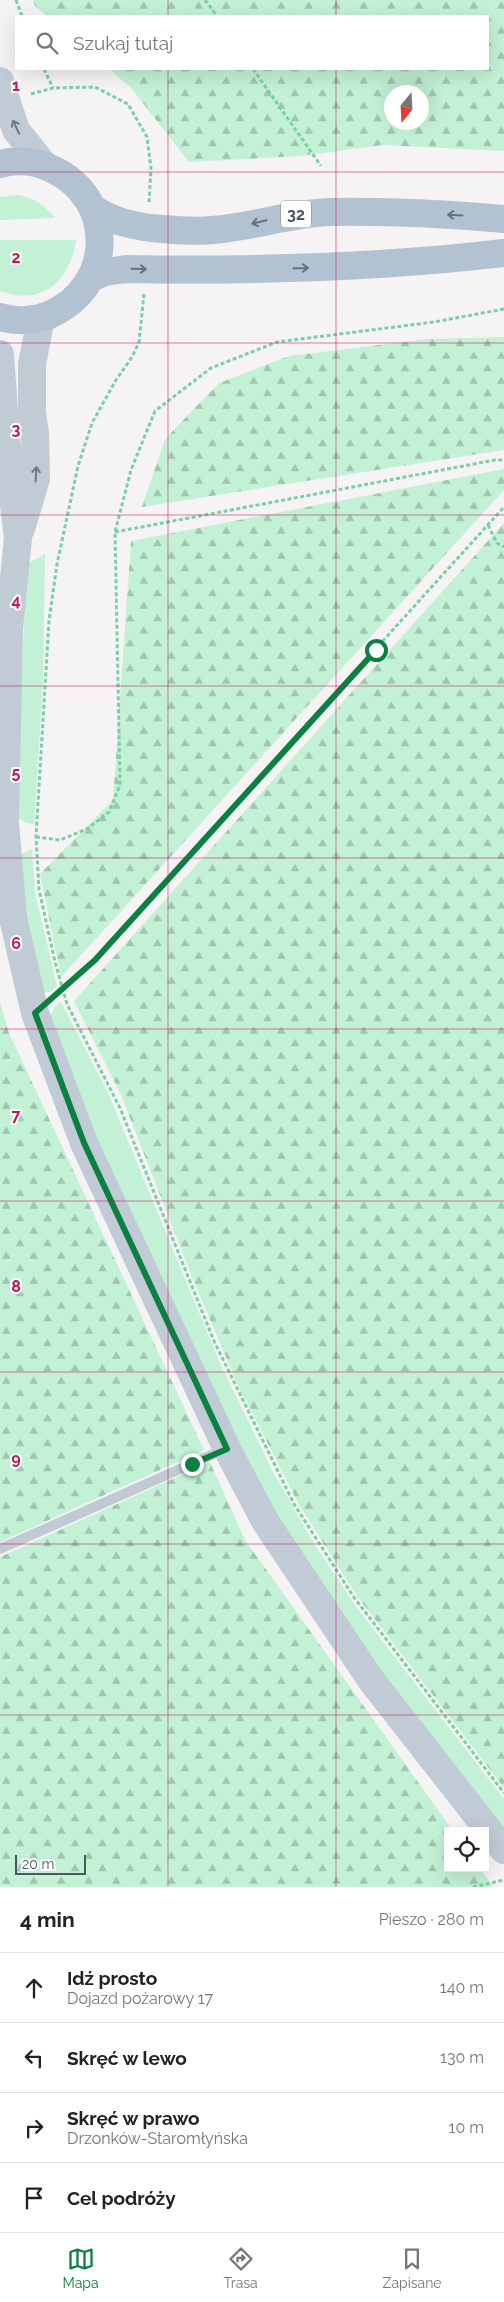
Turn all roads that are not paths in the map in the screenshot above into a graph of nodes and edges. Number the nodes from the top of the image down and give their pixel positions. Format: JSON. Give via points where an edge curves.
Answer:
{"nodes":[{"id":1,"x":0,"y":81,"type":"edge"},
{"id":2,"x":0,"y":164,"type":"edge"},
{"id":3,"x":44,"y":165,"type":"junction"},
{"id":4,"x":94,"y":209,"type":"junction"},
{"id":5,"x":504,"y":219,"type":"edge"},
{"id":6,"x":504,"y":253,"type":"edge"},
{"id":7,"x":92,"y":278,"type":"junction"},
{"id":8,"x":0,"y":317,"type":"edge"},
{"id":9,"x":42,"y":318,"type":"junction"},
{"id":10,"x":0,"y":354,"type":"edge"},
{"id":11,"x":18,"y":538,"type":"junction"},
{"id":12,"x":227,"y":1449,"type":"junction"},
{"id":13,"x":0,"y":1549,"type":"edge"},
{"id":14,"x":504,"y":1850,"type":"edge"}],
"edges":[{"from":3,"to":1,"type":"main road","one_way":true,"via":[[16,130]]},
{"from":2,"to":3,"type":"main road","number":"32","via":[[24,161]]},
{"from":3,"to":4,"type":"main road","number":"32","via":[[65,175],[82,190]]},
{"from":5,"to":4,"type":"main road","number":"32","one_way":true,"via":[[328,212],[289,215],[213,230],[181,231],[123,223]]},
{"from":4,"to":7,"type":"main road","number":"32","via":[[100,243]]},
{"from":7,"to":6,"type":"main road","one_way":true,"via":[[112,271],[350,267]]},
{"from":7,"to":9,"type":"main road","number":"32","via":[[79,296]]},
{"from":8,"to":9,"type":"main road","number":"32"},
{"from":11,"to":9,"type":"main road","one_way":true,"via":[[36,479],[32,364]]},
{"from":10,"to":11,"type":"main road"},
{"from":11,"to":12,"type":"main road","via":[[9,629],[4,772],[13,918],[35,1013],[84,1143]]},
{"from":12,"to":13,"type":"lane"},
{"from":12,"to":14,"type":"main road","via":[[265,1522],[371,1680]]}]}
